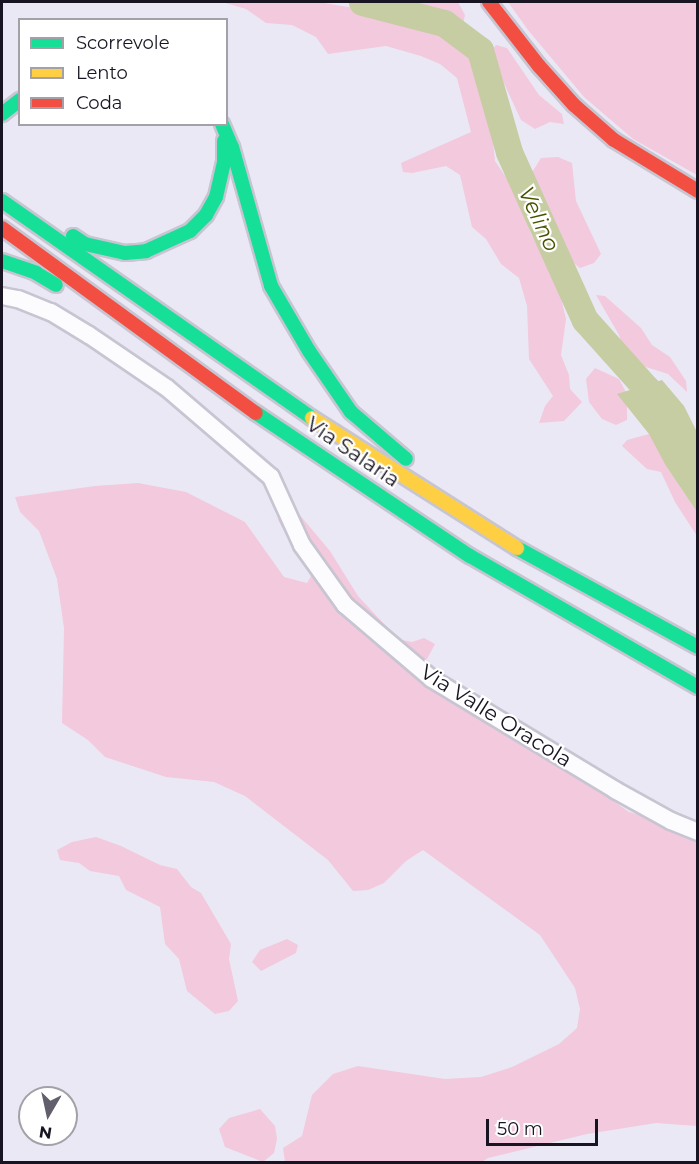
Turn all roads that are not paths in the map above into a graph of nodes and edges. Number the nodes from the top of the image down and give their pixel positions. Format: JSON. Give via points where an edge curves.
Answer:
{"nodes":[{"id":1,"x":489,"y":2,"type":"edge"},
{"id":2,"x":18,"y":102,"type":"edge"},
{"id":3,"x":2,"y":114,"type":"edge"},
{"id":4,"x":222,"y":126,"type":"edge"},
{"id":5,"x":222,"y":126,"type":"edge"},
{"id":6,"x":2,"y":189,"type":"edge"},
{"id":7,"x":698,"y":191,"type":"edge"},
{"id":8,"x":2,"y":201,"type":"edge"},
{"id":9,"x":2,"y":228,"type":"edge"},
{"id":10,"x":2,"y":261,"type":"edge"},
{"id":11,"x":2,"y":296,"type":"edge"},
{"id":12,"x":255,"y":412,"type":"junction"},
{"id":13,"x":505,"y":542,"type":"junction"},
{"id":14,"x":698,"y":647,"type":"edge"},
{"id":15,"x":698,"y":687,"type":"edge"},
{"id":16,"x":698,"y":831,"type":"edge"}],
"edges":[{"from":1,"to":7,"type":"main road","via":[[574,105],[614,140]]},
{"from":2,"to":3,"type":"main road"},
{"from":4,"to":6,"type":"main road","via":[[224,163],[216,196],[206,215],[190,231],[146,251],[125,253],[85,244]]},
{"from":5,"to":13,"type":"main road","via":[[232,147],[271,286],[309,351],[351,412]]},
{"from":8,"to":13,"type":"main road","name":"Via Salaria","via":[[280,397]]},
{"from":9,"to":12,"type":"main road","name":"Via Salaria"},
{"from":10,"to":12,"type":"main road","via":[[36,273]]},
{"from":11,"to":16,"type":"street","name":"Via Valle Oracola","via":[[51,312],[99,342],[167,388],[271,477],[302,545],[345,605],[432,679],[615,790]]},
{"from":12,"to":15,"type":"main road","name":"Via Salaria","via":[[470,556]]},
{"from":13,"to":14,"type":"main road","name":"Via Salaria"}]}
